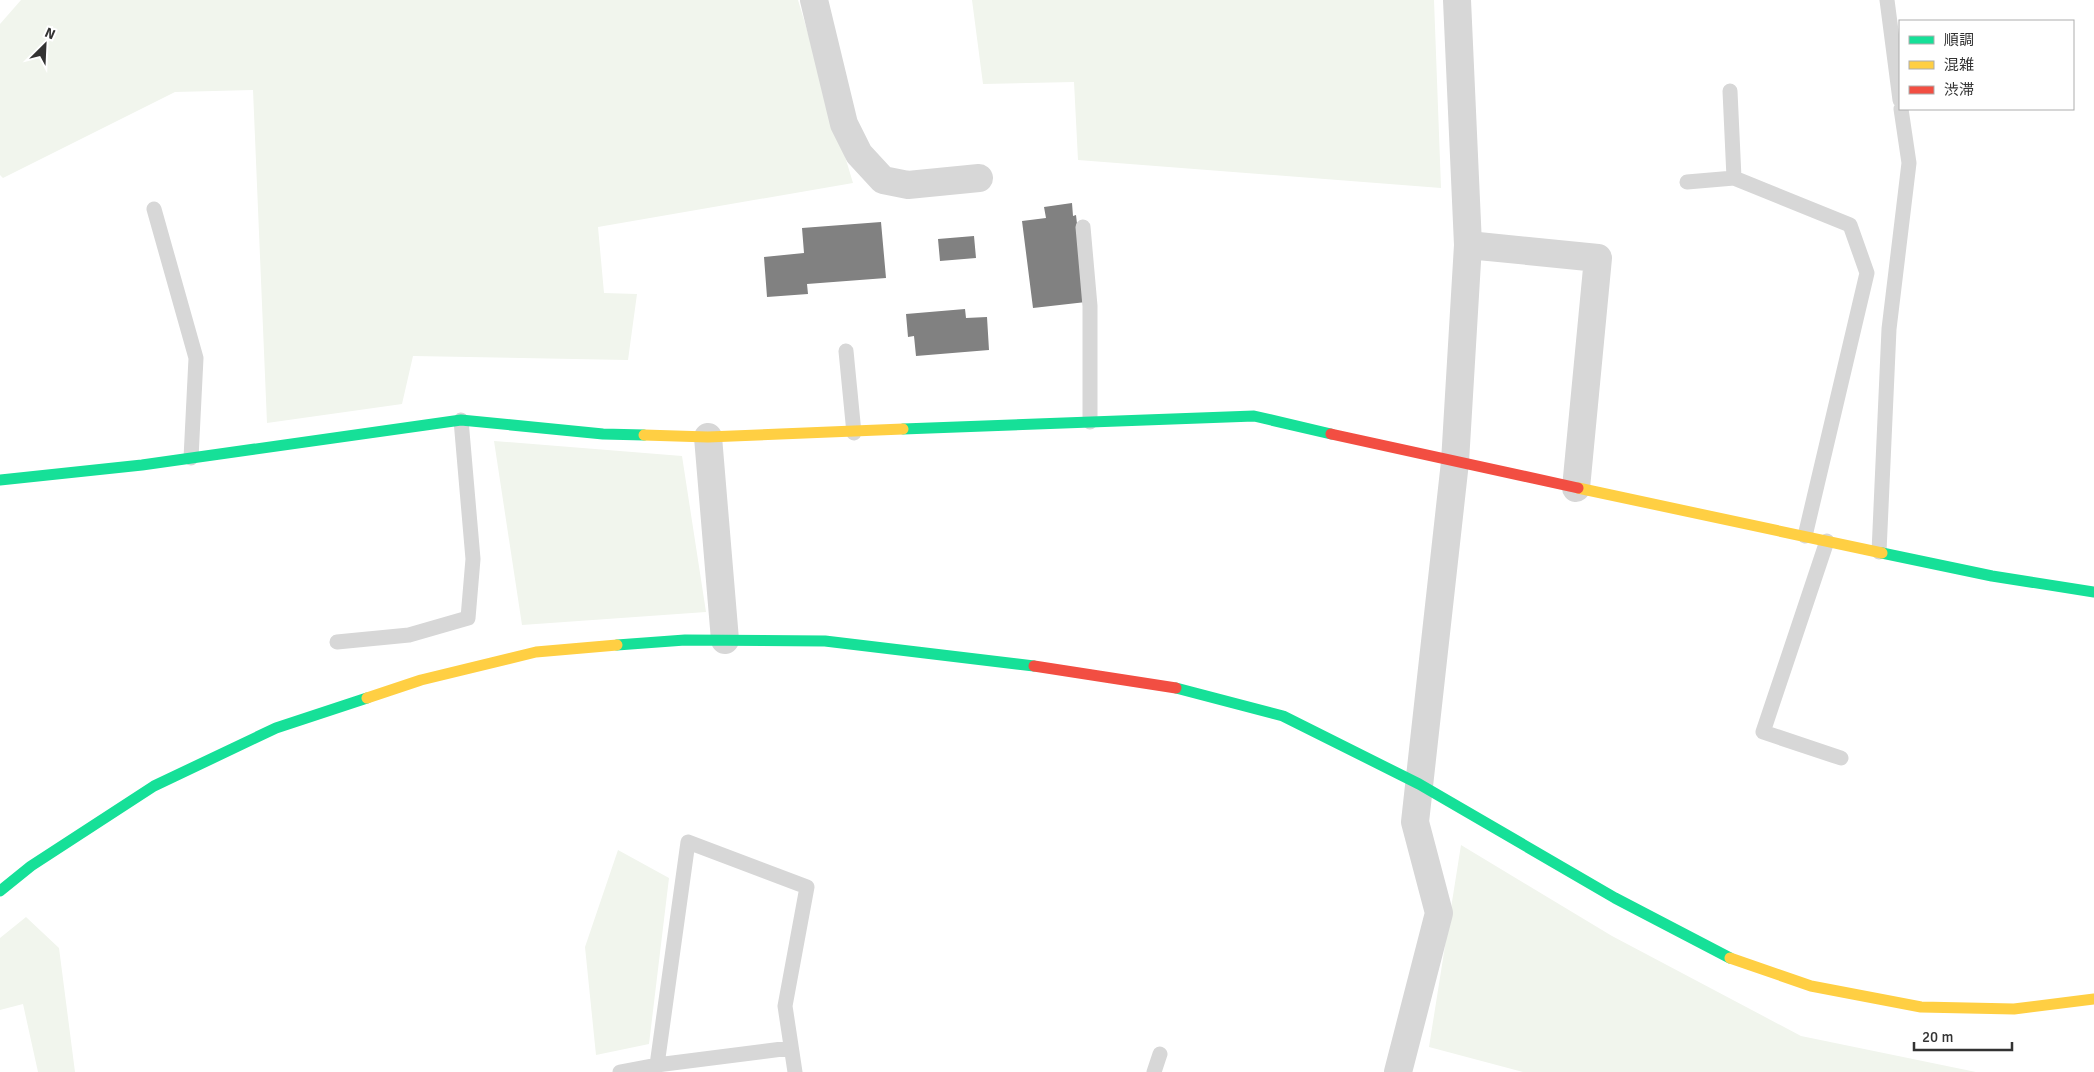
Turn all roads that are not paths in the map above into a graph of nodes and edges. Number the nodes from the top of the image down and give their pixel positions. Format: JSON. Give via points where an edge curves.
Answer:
{"nodes":[{"id":1,"x":814,"y":0,"type":"edge"},
{"id":2,"x":1457,"y":0,"type":"edge"},
{"id":3,"x":1887,"y":0,"type":"edge"},
{"id":4,"x":1730,"y":91,"type":"dead end"},
{"id":5,"x":1899,"y":92,"type":"edge"},
{"id":6,"x":1902,"y":110,"type":"edge"},
{"id":7,"x":978,"y":178,"type":"dead end"},
{"id":8,"x":1734,"y":178,"type":"junction"},
{"id":9,"x":1687,"y":182,"type":"dead end"},
{"id":10,"x":154,"y":209,"type":"dead end"},
{"id":11,"x":1083,"y":227,"type":"dead end"},
{"id":12,"x":1468,"y":245,"type":"junction"},
{"id":13,"x":846,"y":351,"type":"dead end"},
{"id":14,"x":461,"y":420,"type":"junction"},
{"id":15,"x":1090,"y":422,"type":"junction"},
{"id":16,"x":854,"y":433,"type":"junction"},
{"id":17,"x":708,"y":437,"type":"junction"},
{"id":18,"x":191,"y":458,"type":"junction"},
{"id":19,"x":1455,"y":462,"type":"junction"},
{"id":20,"x":0,"y":480,"type":"edge"},
{"id":21,"x":1576,"y":488,"type":"junction"},
{"id":22,"x":1805,"y":536,"type":"junction"},
{"id":23,"x":1827,"y":541,"type":"junction"},
{"id":24,"x":1879,"y":552,"type":"junction"},
{"id":25,"x":2094,"y":592,"type":"edge"},
{"id":26,"x":725,"y":640,"type":"junction"},
{"id":27,"x":337,"y":642,"type":"dead end"},
{"id":28,"x":1841,"y":758,"type":"dead end"},
{"id":29,"x":1419,"y":784,"type":"junction"},
{"id":30,"x":0,"y":891,"type":"edge"},
{"id":31,"x":2094,"y":999,"type":"edge"},
{"id":32,"x":790,"y":1048,"type":"junction"},
{"id":33,"x":1160,"y":1054,"type":"dead end"},
{"id":34,"x":657,"y":1065,"type":"junction"},
{"id":35,"x":620,"y":1072,"type":"edge"},
{"id":36,"x":795,"y":1072,"type":"edge"},
{"id":37,"x":1154,"y":1072,"type":"edge"},
{"id":38,"x":1398,"y":1072,"type":"edge"}],
"edges":[{"from":1,"to":7,"type":"street","via":[[844,124],[860,154],[883,180],[908,185]]},
{"from":2,"to":12,"type":"street"},
{"from":3,"to":5,"type":"lane"},
{"from":4,"to":8,"type":"lane"},
{"from":6,"to":24,"type":"lane","via":[[1909,163],[1889,329]]},
{"from":8,"to":9,"type":"lane"},
{"from":8,"to":22,"type":"lane","via":[[1850,225],[1867,273]]},
{"from":10,"to":18,"type":"lane","via":[[196,358]]},
{"from":11,"to":15,"type":"lane","via":[[1090,306]]},
{"from":12,"to":19,"type":"street"},
{"from":12,"to":21,"type":"street","via":[[1598,258]]},
{"from":13,"to":16,"type":"lane"},
{"from":14,"to":17,"type":"street","via":[[603,434]]},
{"from":14,"to":18,"type":"street"},
{"from":14,"to":27,"type":"lane","via":[[473,560],[468,618],[409,635]]},
{"from":15,"to":16,"type":"street"},
{"from":15,"to":19,"type":"street","via":[[1254,416]]},
{"from":16,"to":17,"type":"street"},
{"from":17,"to":26,"type":"street"},
{"from":18,"to":20,"type":"street"},
{"from":19,"to":21,"type":"street"},
{"from":19,"to":29,"type":"street"},
{"from":21,"to":22,"type":"street"},
{"from":22,"to":23,"type":"street"},
{"from":23,"to":24,"type":"street"},
{"from":23,"to":28,"type":"lane","via":[[1763,732]]},
{"from":24,"to":25,"type":"street","via":[[1992,576]]},
{"from":26,"to":29,"type":"street","via":[[824,641],[1063,669],[1193,691],[1282,716]]},
{"from":26,"to":30,"type":"street","via":[[536,652],[420,680],[276,728],[154,786],[31,866]]},
{"from":29,"to":31,"type":"street","via":[[1615,898],[1721,955],[1811,986],[1921,1007],[2014,1009]]},
{"from":29,"to":38,"type":"street","via":[[1415,822],[1439,913]]},
{"from":32,"to":34,"type":"lane"},
{"from":32,"to":34,"type":"lane","via":[[785,1006],[807,887],[688,842]]},
{"from":32,"to":36,"type":"lane"},
{"from":33,"to":37,"type":"lane"},
{"from":34,"to":35,"type":"lane"}]}
